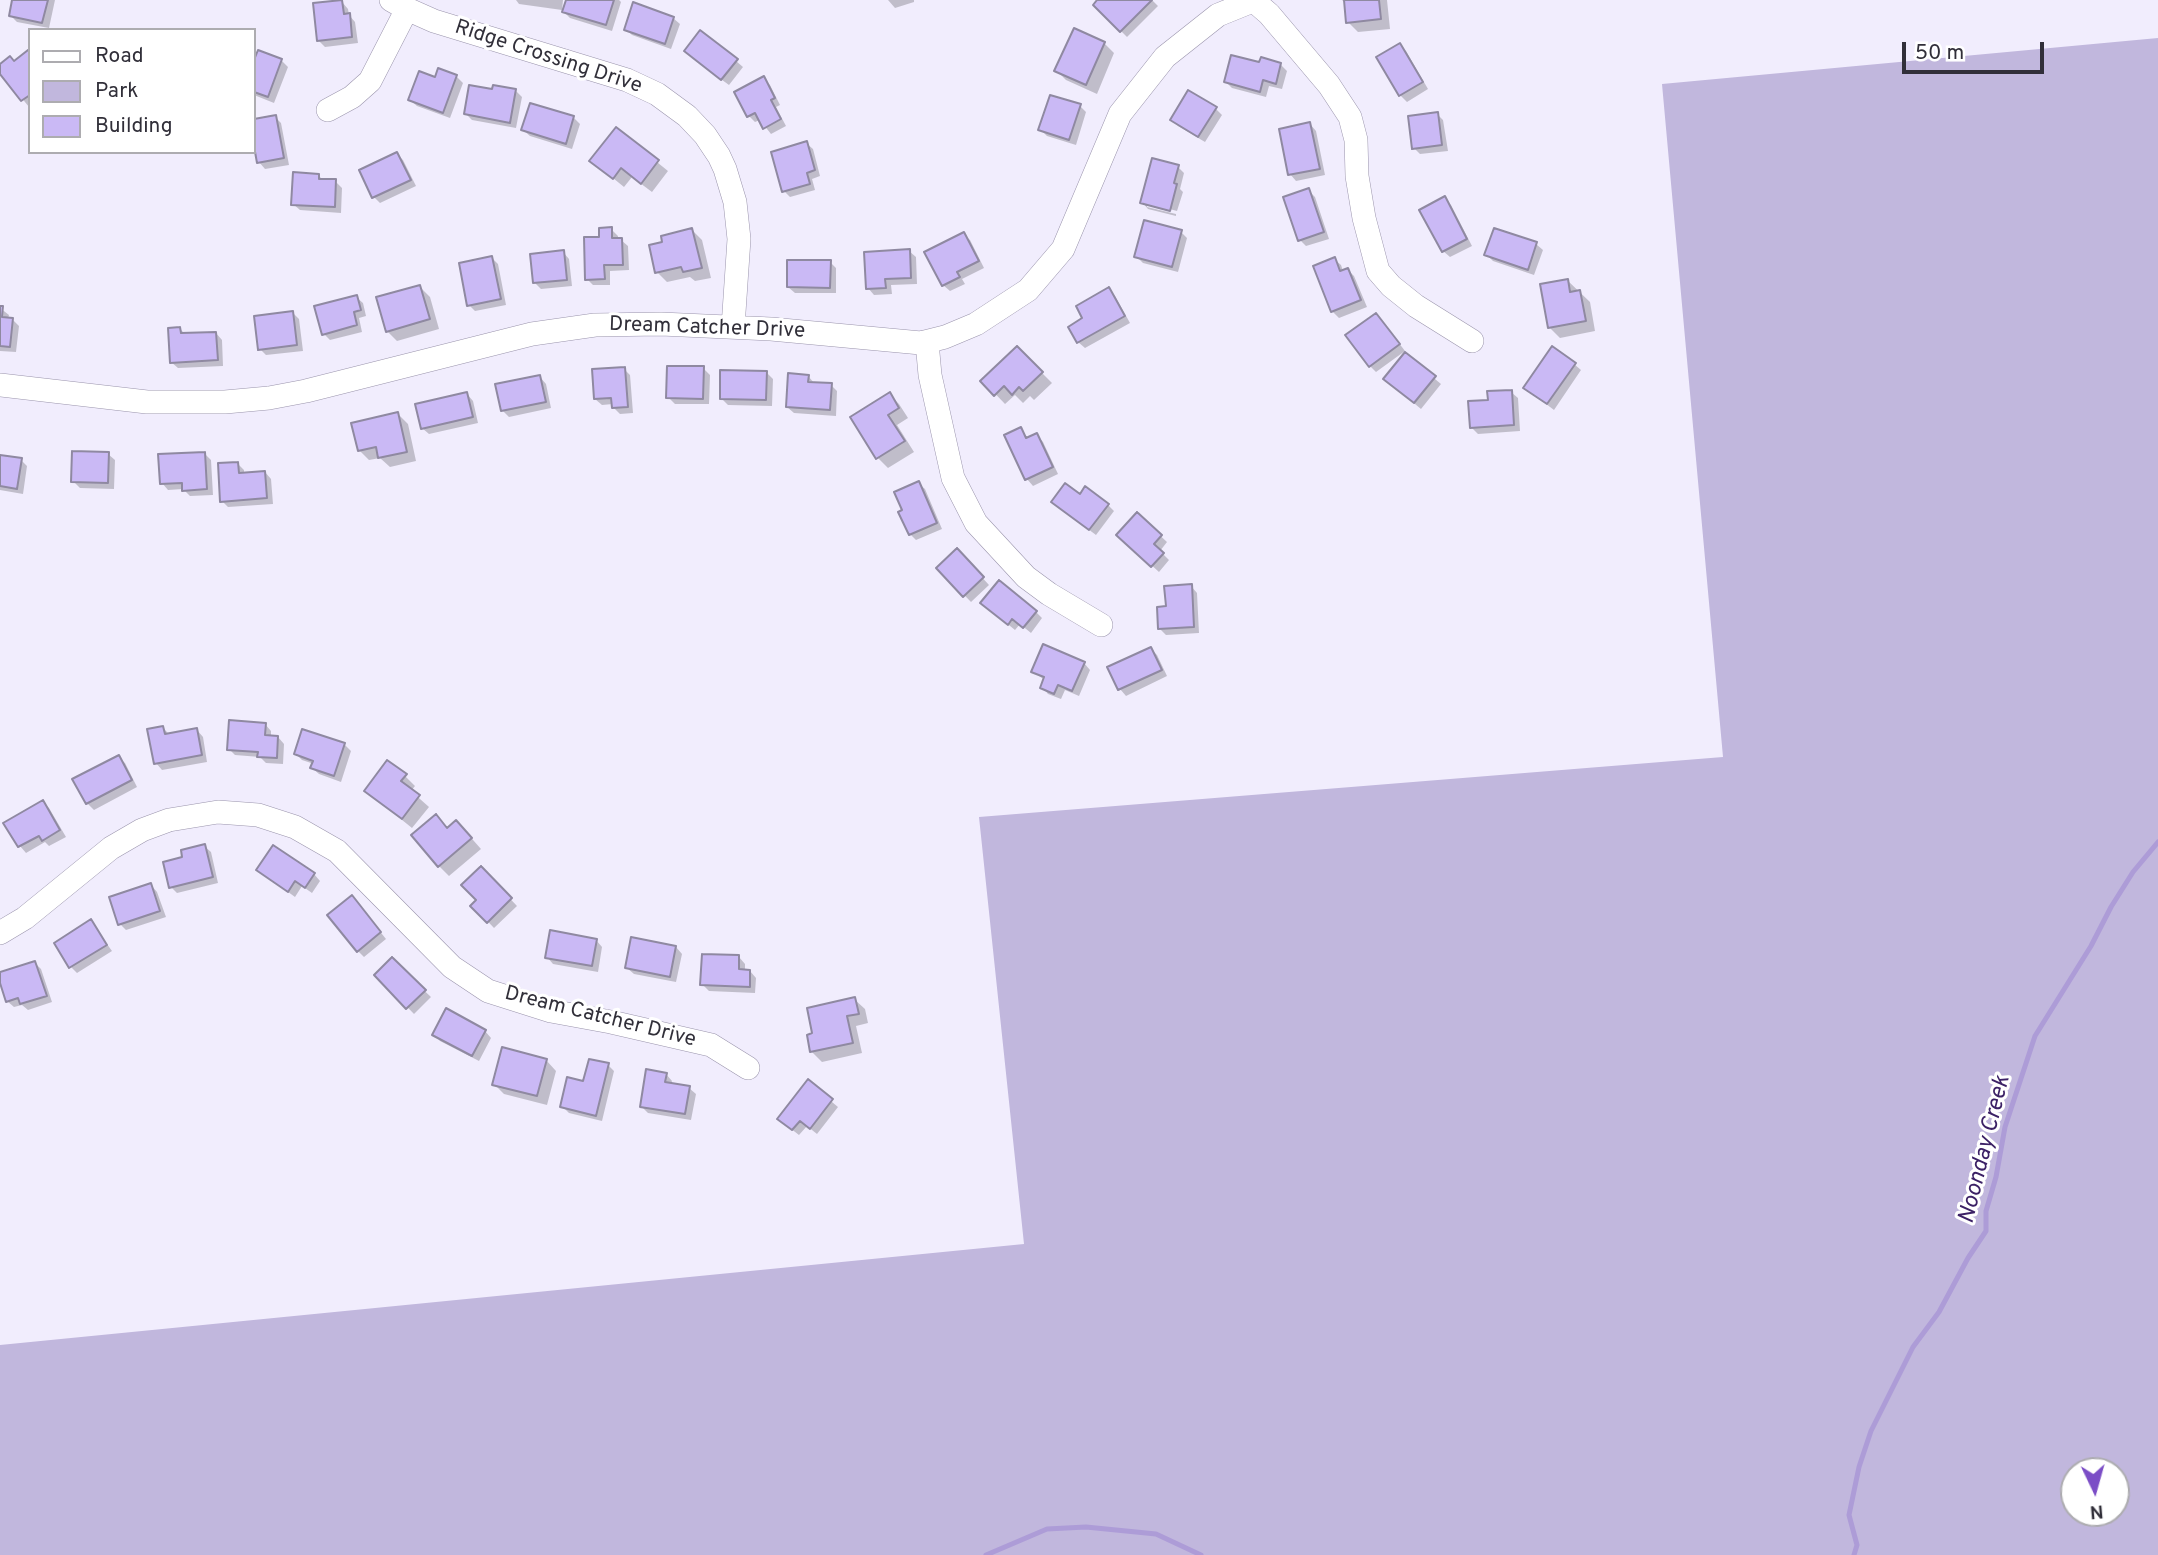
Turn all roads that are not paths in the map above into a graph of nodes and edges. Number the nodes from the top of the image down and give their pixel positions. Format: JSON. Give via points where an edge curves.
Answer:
{"nodes":[{"id":1,"x":1254,"y":0,"type":"edge"},
{"id":2,"x":399,"y":5,"type":"edge"},
{"id":3,"x":328,"y":110,"type":"dead end"},
{"id":4,"x":733,"y":327,"type":"junction"},
{"id":5,"x":1472,"y":341,"type":"dead end"},
{"id":6,"x":927,"y":342,"type":"junction"},
{"id":7,"x":0,"y":385,"type":"edge"},
{"id":8,"x":1101,"y":625,"type":"dead end"},
{"id":9,"x":0,"y":933,"type":"edge"},
{"id":10,"x":748,"y":1068,"type":"dead end"}],
"edges":[{"from":1,"to":5,"type":"street","via":[[1329,85],[1350,117],[1364,218],[1378,271],[1416,306]]},
{"from":1,"to":6,"type":"street","name":"Dream Catcher Drive","via":[[1218,15],[1165,57],[1120,114],[1063,249],[1028,290],[976,324]]},
{"from":2,"to":3,"type":"street","via":[[370,81]]},
{"from":2,"to":4,"type":"street","name":"Ridge Crossing Drive","via":[[434,21],[627,80],[687,116],[719,156],[735,202],[739,239]]},
{"from":4,"to":6,"type":"street","name":"Dream Catcher Drive"},
{"from":4,"to":7,"type":"street","name":"Dream Catcher Drive","via":[[628,324],[564,329],[306,391],[225,402],[147,402]]},
{"from":6,"to":8,"type":"street","via":[[953,478],[976,523],[1026,577]]},
{"from":9,"to":10,"type":"street","name":"Dream Catcher Drive","via":[[111,848],[142,830],[169,820],[218,812],[258,815],[295,827],[337,851],[452,967],[488,990],[551,1011],[711,1045]]}]}
